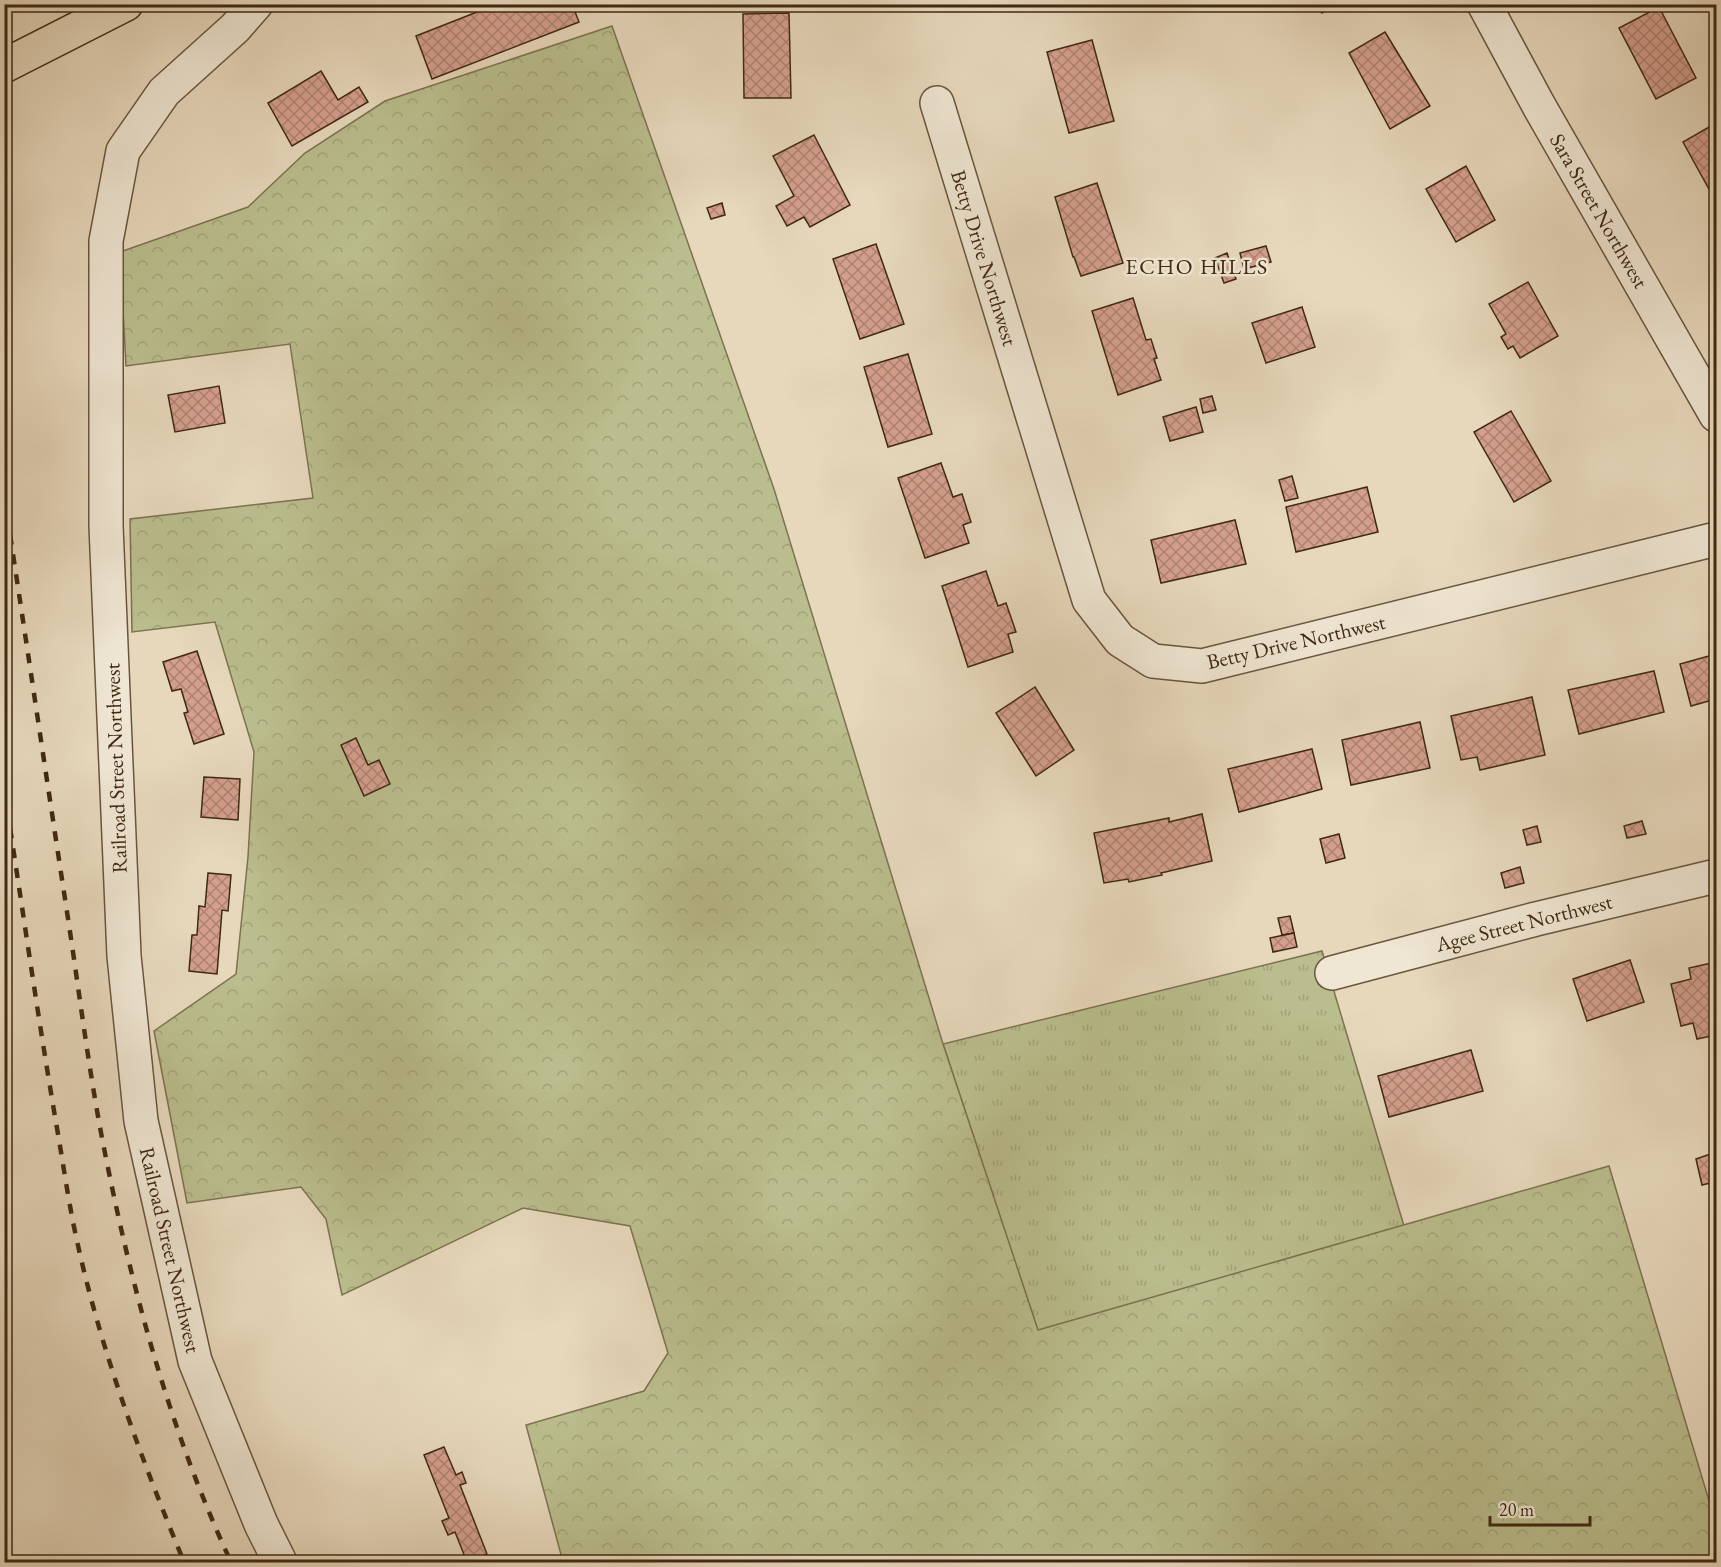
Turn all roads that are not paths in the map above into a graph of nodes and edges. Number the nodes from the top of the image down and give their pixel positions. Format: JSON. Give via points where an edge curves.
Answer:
{"nodes":[{"id":1,"x":126,"y":4,"type":"edge"},
{"id":2,"x":256,"y":4,"type":"edge"},
{"id":3,"x":1484,"y":4,"type":"edge"},
{"id":4,"x":4,"y":66,"type":"edge"},
{"id":5,"x":937,"y":103,"type":"dead end"},
{"id":6,"x":1716,"y":415,"type":"edge"},
{"id":7,"x":1716,"y":539,"type":"edge"},
{"id":8,"x":1716,"y":876,"type":"edge"},
{"id":9,"x":1332,"y":973,"type":"dead end"},
{"id":10,"x":280,"y":1563,"type":"edge"}],
"edges":[{"from":1,"to":4,"type":"main road"},
{"from":2,"to":10,"type":"street","name":"Railroad Street Northwest","via":[[164,92],[123,151],[106,241],[106,526],[124,956],[141,1121],[195,1361]]},
{"from":3,"to":6,"type":"street","name":"Sara Street Northwest"},
{"from":5,"to":7,"type":"street","name":"Betty Drive Northwest","via":[[1089,600],[1120,640],[1153,662],[1202,666]]},
{"from":8,"to":9,"type":"street","name":"Agee Street Northwest"}]}
